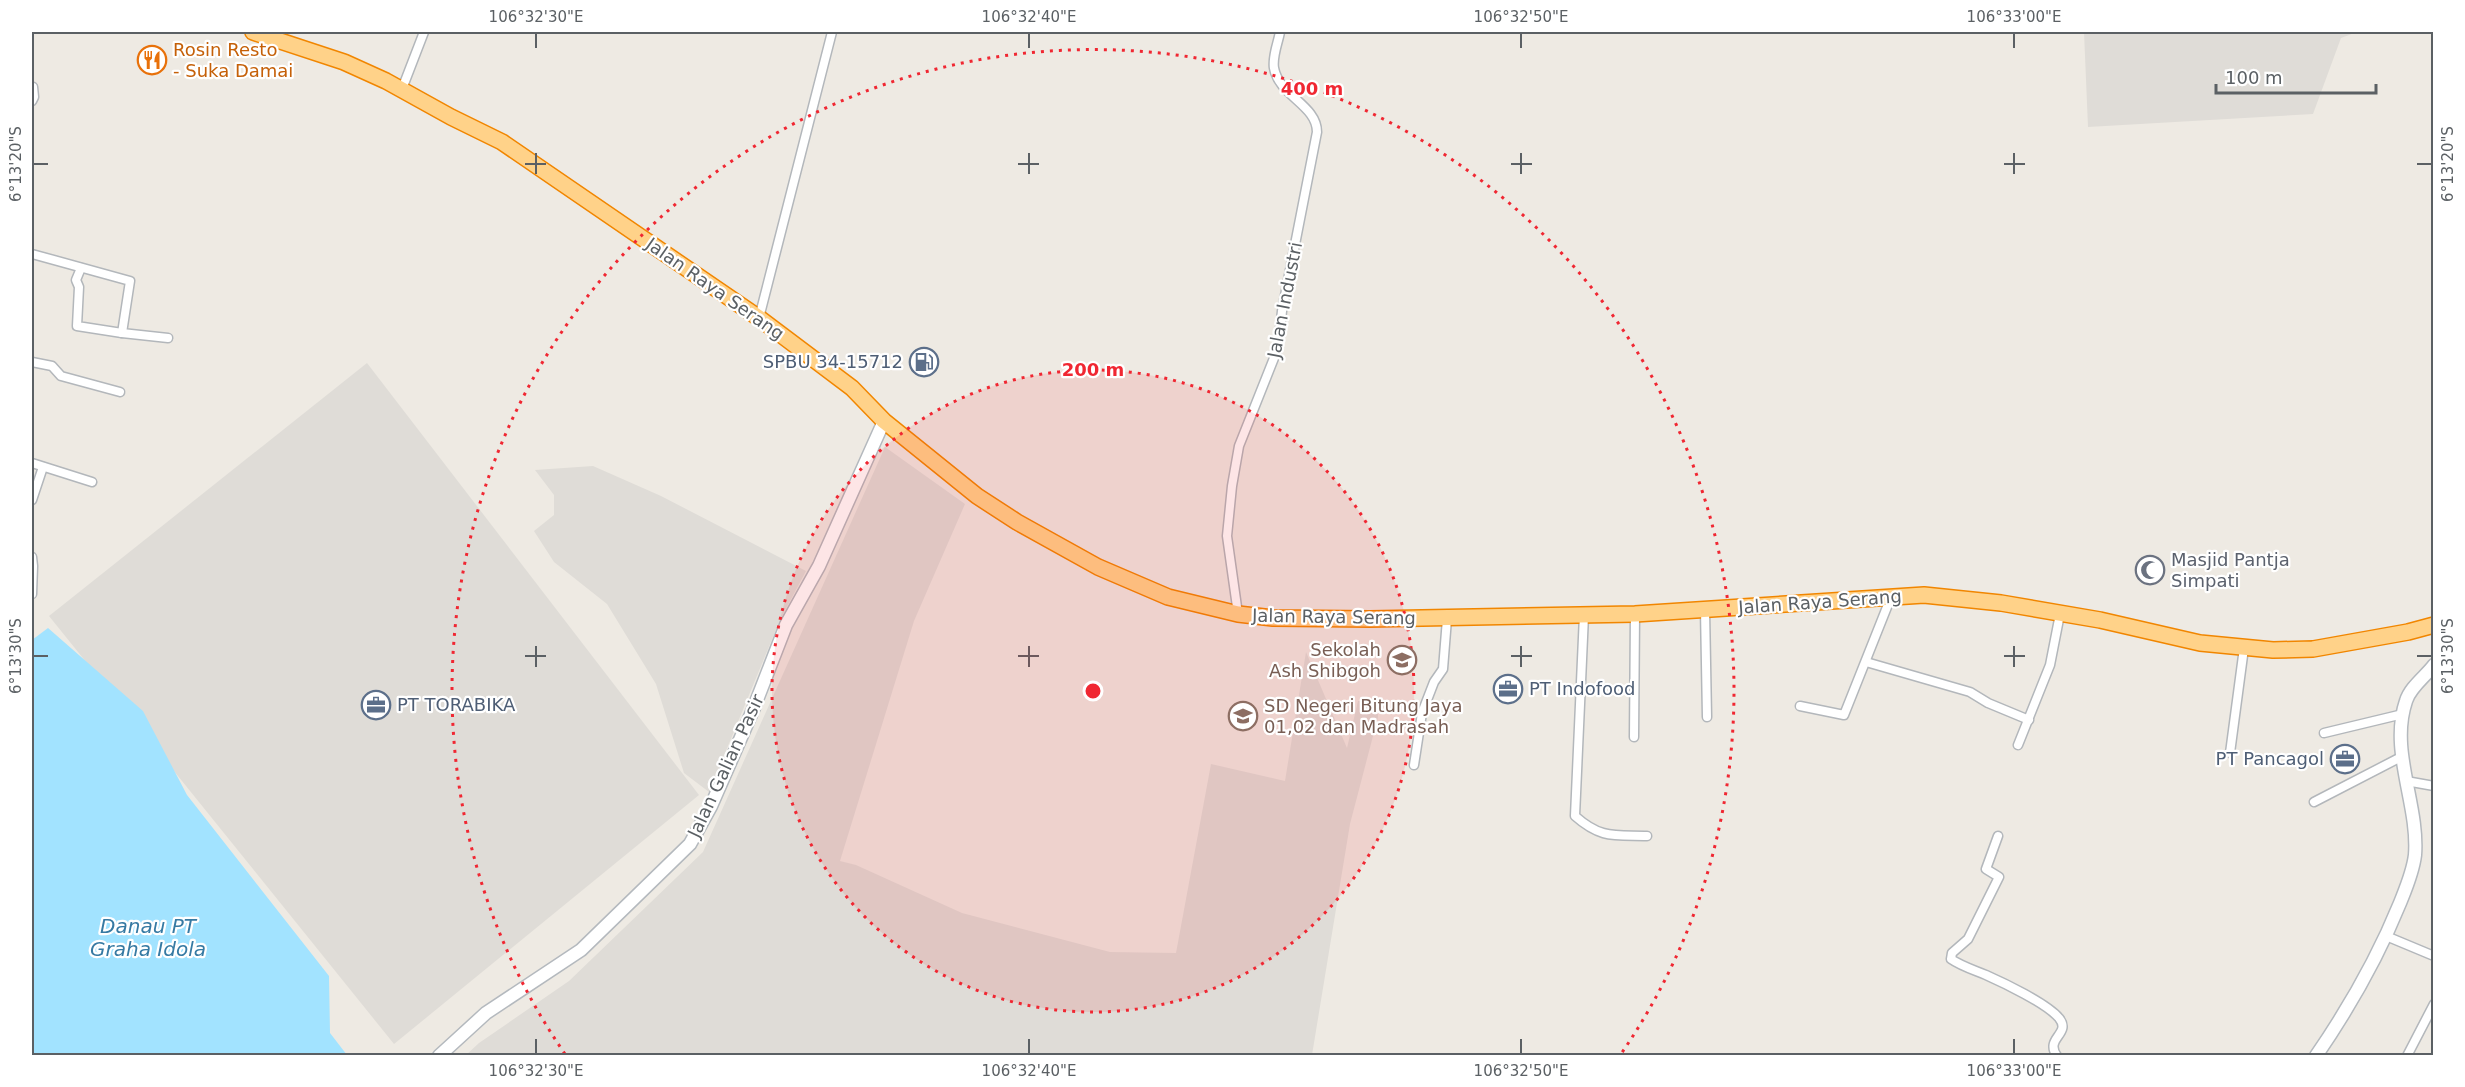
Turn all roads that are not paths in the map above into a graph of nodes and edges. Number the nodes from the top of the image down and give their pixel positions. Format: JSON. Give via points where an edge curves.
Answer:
{"nodes":[{"id":1,"x":253,"y":32,"type":"edge"},
{"id":2,"x":424,"y":32,"type":"edge"},
{"id":3,"x":832,"y":32,"type":"edge"},
{"id":4,"x":1280,"y":32,"type":"edge"},
{"id":5,"x":33,"y":87,"type":"dead end"},
{"id":6,"x":402,"y":89,"type":"junction"},
{"id":7,"x":32,"y":101,"type":"edge"},
{"id":8,"x":32,"y":254,"type":"edge"},
{"id":9,"x":81,"y":268,"type":"junction"},
{"id":10,"x":759,"y":318,"type":"junction"},
{"id":11,"x":122,"y":333,"type":"junction"},
{"id":12,"x":168,"y":338,"type":"dead end"},
{"id":13,"x":32,"y":363,"type":"edge"},
{"id":14,"x":120,"y":392,"type":"dead end"},
{"id":15,"x":884,"y":421,"type":"junction"},
{"id":16,"x":32,"y":463,"type":"edge"},
{"id":17,"x":44,"y":467,"type":"junction"},
{"id":18,"x":92,"y":482,"type":"dead end"},
{"id":19,"x":32,"y":500,"type":"edge"},
{"id":20,"x":32,"y":557,"type":"edge"},
{"id":21,"x":32,"y":594,"type":"edge"},
{"id":22,"x":1891,"y":596,"type":"junction"},
{"id":23,"x":1705,"y":610,"type":"junction"},
{"id":24,"x":1238,"y":614,"type":"junction"},
{"id":25,"x":1635,"y":614,"type":"junction"},
{"id":26,"x":2060,"y":614,"type":"junction"},
{"id":27,"x":1584,"y":615,"type":"junction"},
{"id":28,"x":1447,"y":619,"type":"junction"},
{"id":29,"x":2433,"y":625,"type":"edge"},
{"id":30,"x":2244,"y":648,"type":"junction"},
{"id":31,"x":1866,"y":662,"type":"junction"},
{"id":32,"x":2433,"y":665,"type":"edge"},
{"id":33,"x":1800,"y":706,"type":"dead end"},
{"id":34,"x":2403,"y":714,"type":"junction"},
{"id":35,"x":1707,"y":717,"type":"dead end"},
{"id":36,"x":2029,"y":720,"type":"junction"},
{"id":37,"x":2324,"y":733,"type":"dead end"},
{"id":38,"x":1634,"y":737,"type":"dead end"},
{"id":39,"x":2018,"y":746,"type":"dead end"},
{"id":40,"x":2230,"y":753,"type":"dead end"},
{"id":41,"x":2403,"y":756,"type":"junction"},
{"id":42,"x":1414,"y":765,"type":"dead end"},
{"id":43,"x":2406,"y":781,"type":"junction"},
{"id":44,"x":2433,"y":786,"type":"edge"},
{"id":45,"x":2314,"y":802,"type":"dead end"},
{"id":46,"x":1647,"y":836,"type":"dead end"},
{"id":47,"x":1998,"y":836,"type":"dead end"},
{"id":48,"x":2386,"y":936,"type":"junction"},
{"id":49,"x":2433,"y":956,"type":"edge"},
{"id":50,"x":2433,"y":1004,"type":"edge"},
{"id":51,"x":439,"y":1056,"type":"edge"},
{"id":52,"x":2057,"y":1056,"type":"edge"},
{"id":53,"x":2316,"y":1056,"type":"edge"},
{"id":54,"x":2407,"y":1056,"type":"edge"}],
"edges":[{"from":1,"to":6,"type":"highway","name":"Jalan Raya Serang","via":[[344,62]]},
{"from":2,"to":6,"type":"street"},
{"from":3,"to":10,"type":"street"},
{"from":4,"to":24,"type":"street","name":"Jalan Industri","via":[[1274,61],[1279,83],[1315,120],[1317,132],[1278,348],[1235,465],[1227,536]]},
{"from":5,"to":7,"type":"street"},
{"from":6,"to":10,"type":"highway","name":"Jalan Raya Serang","via":[[521,154]]},
{"from":8,"to":9,"type":"street"},
{"from":9,"to":11,"type":"street","via":[[130,281]]},
{"from":9,"to":11,"type":"street","via":[[76,280],[77,326]]},
{"from":10,"to":15,"type":"highway","name":"Jalan Raya Serang","via":[[852,388]]},
{"from":11,"to":12,"type":"street"},
{"from":13,"to":14,"type":"street","via":[[46,364],[61,375]]},
{"from":15,"to":24,"type":"highway","name":"Jalan Raya Serang","via":[[977,496],[1098,567],[1168,597]]},
{"from":15,"to":51,"type":"street","name":"Jalan Galian Pasir","via":[[819,566],[786,624],[753,710],[690,844],[581,950],[486,1012]]},
{"from":16,"to":17,"type":"street"},
{"from":17,"to":18,"type":"street"},
{"from":17,"to":19,"type":"street"},
{"from":20,"to":21,"type":"street"},
{"from":22,"to":23,"type":"highway","name":"Jalan Raya Serang"},
{"from":22,"to":26,"type":"highway","name":"Jalan Raya Serang","via":[[1924,595],[2001,603]]},
{"from":22,"to":31,"type":"street"},
{"from":23,"to":25,"type":"highway","name":"Jalan Raya Serang"},
{"from":23,"to":35,"type":"street"},
{"from":24,"to":28,"type":"highway","name":"Jalan Raya Serang","via":[[1302,619]]},
{"from":25,"to":27,"type":"highway","name":"Jalan Raya Serang"},
{"from":25,"to":38,"type":"street"},
{"from":26,"to":30,"type":"highway","name":"Jalan Raya Serang","via":[[2200,643]]},
{"from":26,"to":36,"type":"street","via":[[2050,665]]},
{"from":27,"to":28,"type":"highway","name":"Jalan Raya Serang"},
{"from":27,"to":46,"type":"street","via":[[1575,816],[1589,828],[1607,834]]},
{"from":28,"to":42,"type":"street","via":[[1443,669],[1422,713]]},
{"from":29,"to":30,"type":"highway","name":"Jalan Raya Serang","via":[[2313,649]]},
{"from":30,"to":40,"type":"street"},
{"from":31,"to":33,"type":"street","via":[[1844,715]]},
{"from":31,"to":36,"type":"street","via":[[1970,692]]},
{"from":32,"to":34,"type":"street","via":[[2408,695]]},
{"from":34,"to":37,"type":"street"},
{"from":34,"to":41,"type":"street"},
{"from":36,"to":39,"type":"street"},
{"from":41,"to":43,"type":"street"},
{"from":41,"to":45,"type":"street"},
{"from":43,"to":44,"type":"street"},
{"from":43,"to":48,"type":"street","via":[[2415,855],[2410,878]]},
{"from":47,"to":52,"type":"street","via":[[1986,869],[1999,877],[1968,939],[1952,953],[1951,959],[1997,980],[2055,1015],[2063,1029],[2053,1043]]},
{"from":48,"to":49,"type":"street"},
{"from":48,"to":53,"type":"street","via":[[2372,966]]},
{"from":50,"to":54,"type":"street"}]}
